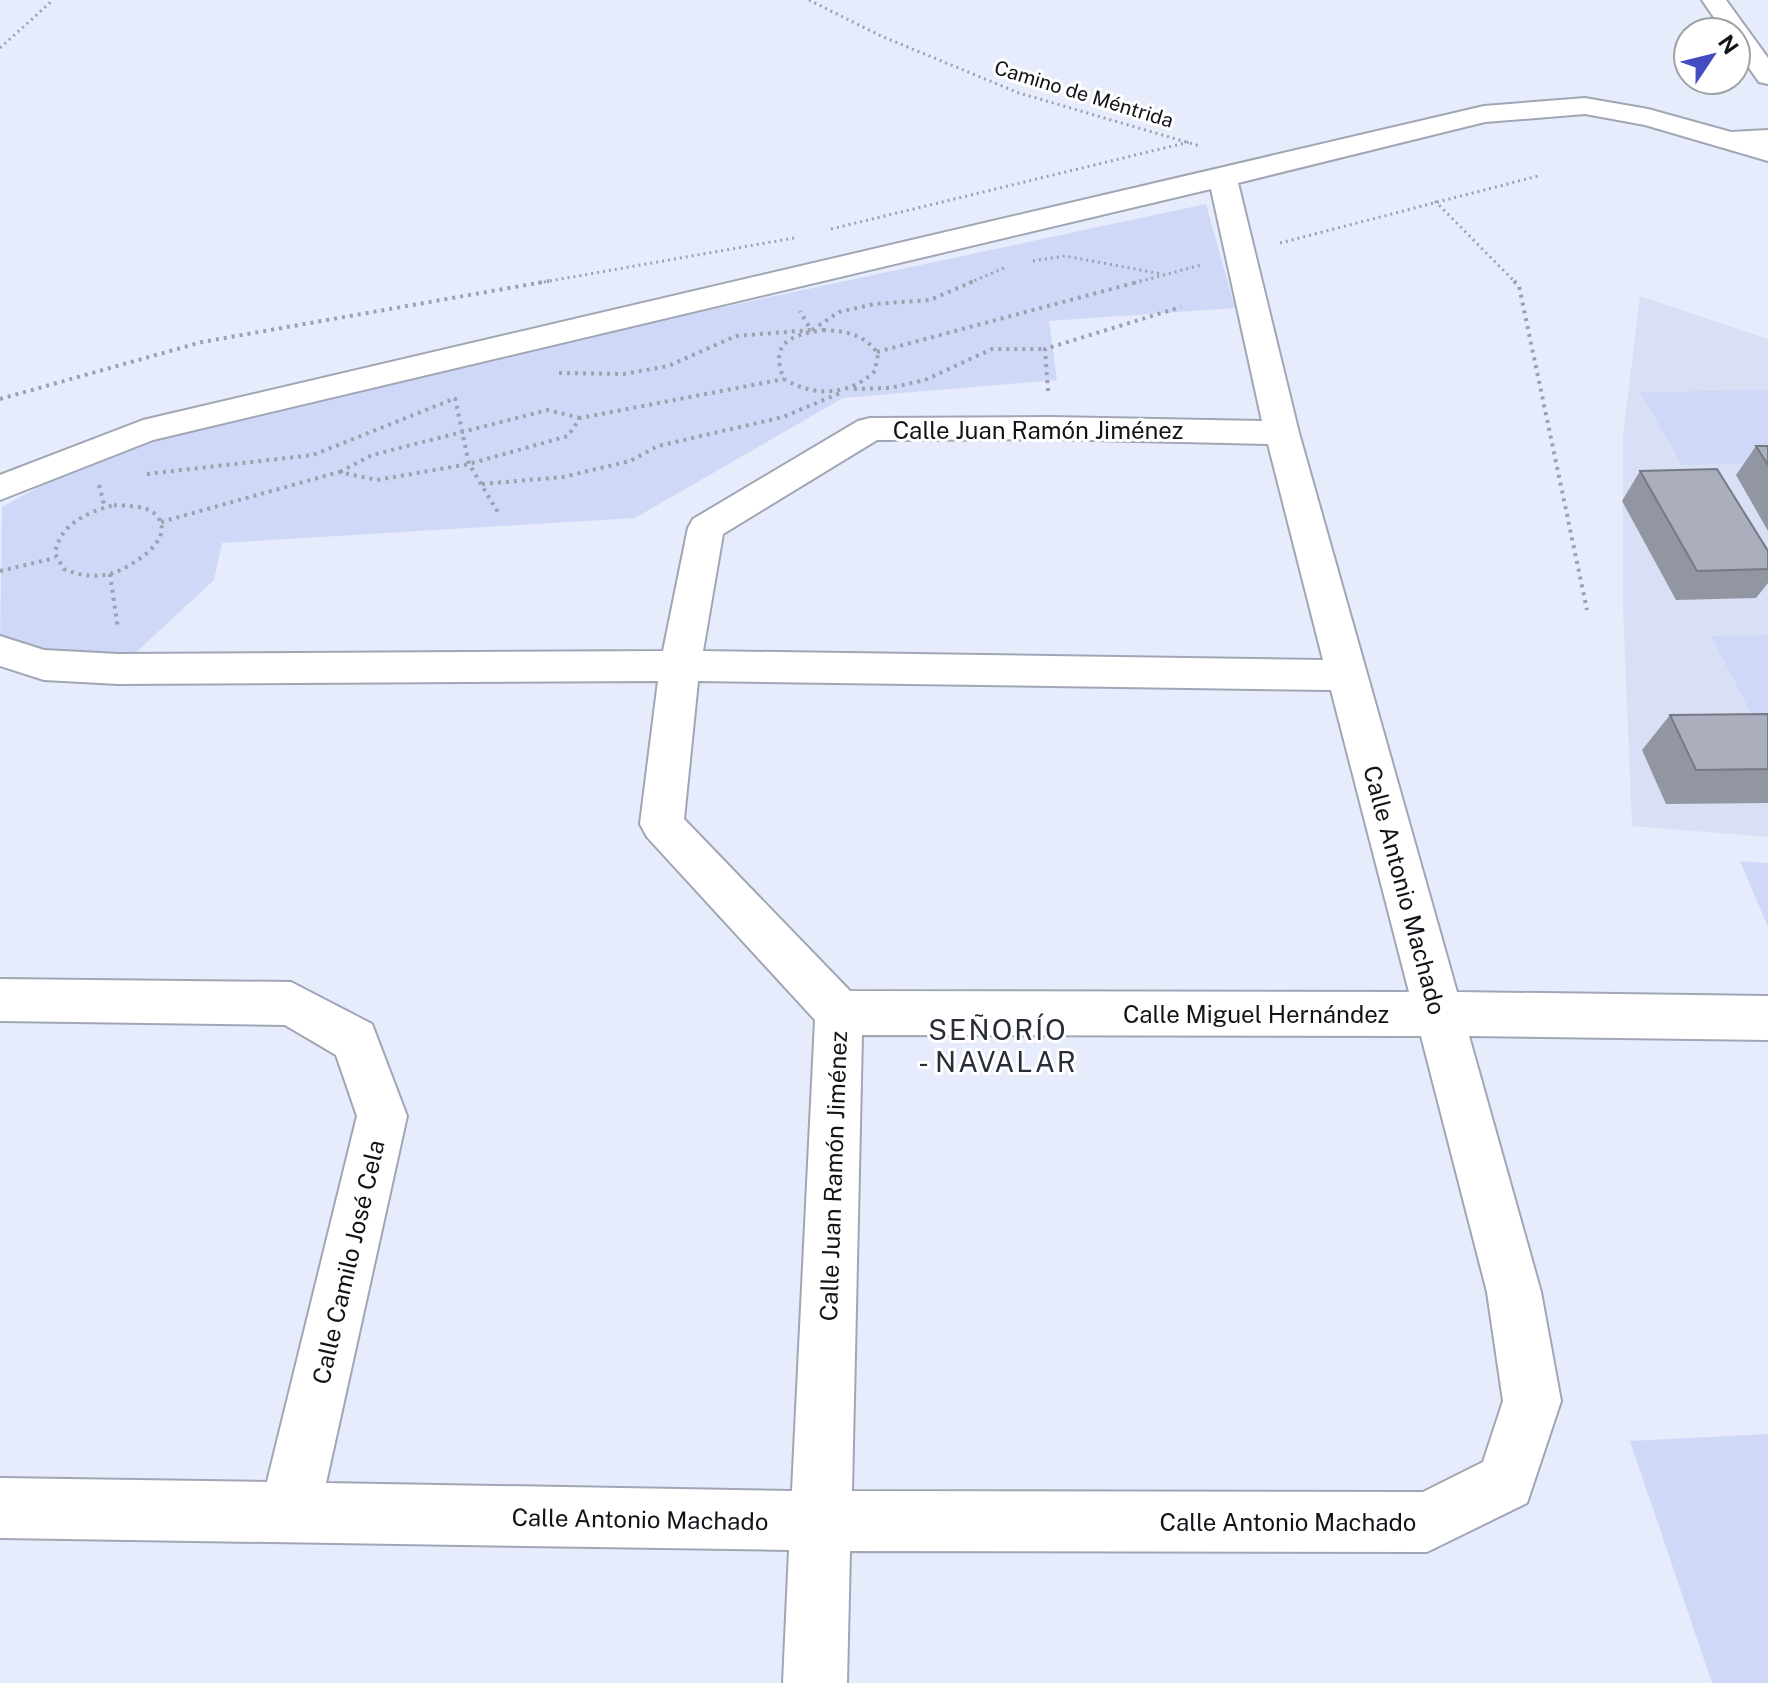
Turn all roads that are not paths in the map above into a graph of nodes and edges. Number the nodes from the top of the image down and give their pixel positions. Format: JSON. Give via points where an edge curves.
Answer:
{"nodes":[{"id":1,"x":1714,"y":0,"type":"edge"},
{"id":2,"x":1768,"y":76,"type":"edge"},
{"id":3,"x":1768,"y":138,"type":"edge"},
{"id":4,"x":1730,"y":140,"type":"junction"},
{"id":5,"x":1768,"y":153,"type":"edge"},
{"id":6,"x":1226,"y":162,"type":"junction"},
{"id":7,"x":1282,"y":433,"type":"junction"},
{"id":8,"x":0,"y":488,"type":"edge"},
{"id":9,"x":0,"y":651,"type":"edge"},
{"id":10,"x":680,"y":666,"type":"junction"},
{"id":11,"x":1346,"y":675,"type":"junction"},
{"id":12,"x":0,"y":1000,"type":"edge"},
{"id":13,"x":839,"y":1013,"type":"junction"},
{"id":14,"x":1439,"y":1014,"type":"junction"},
{"id":15,"x":1768,"y":1018,"type":"edge"},
{"id":16,"x":0,"y":1508,"type":"edge"},
{"id":17,"x":289,"y":1513,"type":"junction"},
{"id":18,"x":821,"y":1521,"type":"junction"},
{"id":19,"x":815,"y":1683,"type":"edge"}],
"edges":[{"from":1,"to":2,"type":"street"},
{"from":3,"to":4,"type":"street"},
{"from":4,"to":5,"type":"street"},
{"from":4,"to":6,"type":"street","via":[[1585,106],[1484,114]]},
{"from":6,"to":7,"type":"street","name":"Calle Antonio Machado"},
{"from":6,"to":8,"type":"street","via":[[780,281],[143,431]]},
{"from":7,"to":10,"type":"street","name":"Calle Juan Ramón Jiménez","via":[[870,429],[706,528]]},
{"from":7,"to":11,"type":"street","name":"Calle Antonio Machado"},
{"from":9,"to":10,"type":"street","via":[[44,665],[118,669]]},
{"from":10,"to":11,"type":"street"},
{"from":10,"to":13,"type":"street","name":"Calle Juan Ramón Jiménez","via":[[662,824]]},
{"from":11,"to":14,"type":"street","name":"Calle Antonio Machado"},
{"from":12,"to":17,"type":"street","name":"Calle Camilo José Cela","via":[[291,1004],[355,1040],[382,1116]]},
{"from":13,"to":14,"type":"street","name":"Calle Miguel Hernández"},
{"from":13,"to":18,"type":"street","name":"Calle Juan Ramón Jiménez"},
{"from":14,"to":15,"type":"street","name":"Calle Miguel Hernández"},
{"from":14,"to":18,"type":"street","name":"Calle Antonio Machado","via":[[1514,1292],[1532,1401],[1506,1482],[1427,1522]]},
{"from":16,"to":17,"type":"street","name":"Calle Antonio Machado"},
{"from":17,"to":18,"type":"street","name":"Calle Antonio Machado"},
{"from":18,"to":19,"type":"street","name":"Calle Juan Ramón Jiménez"}]}
